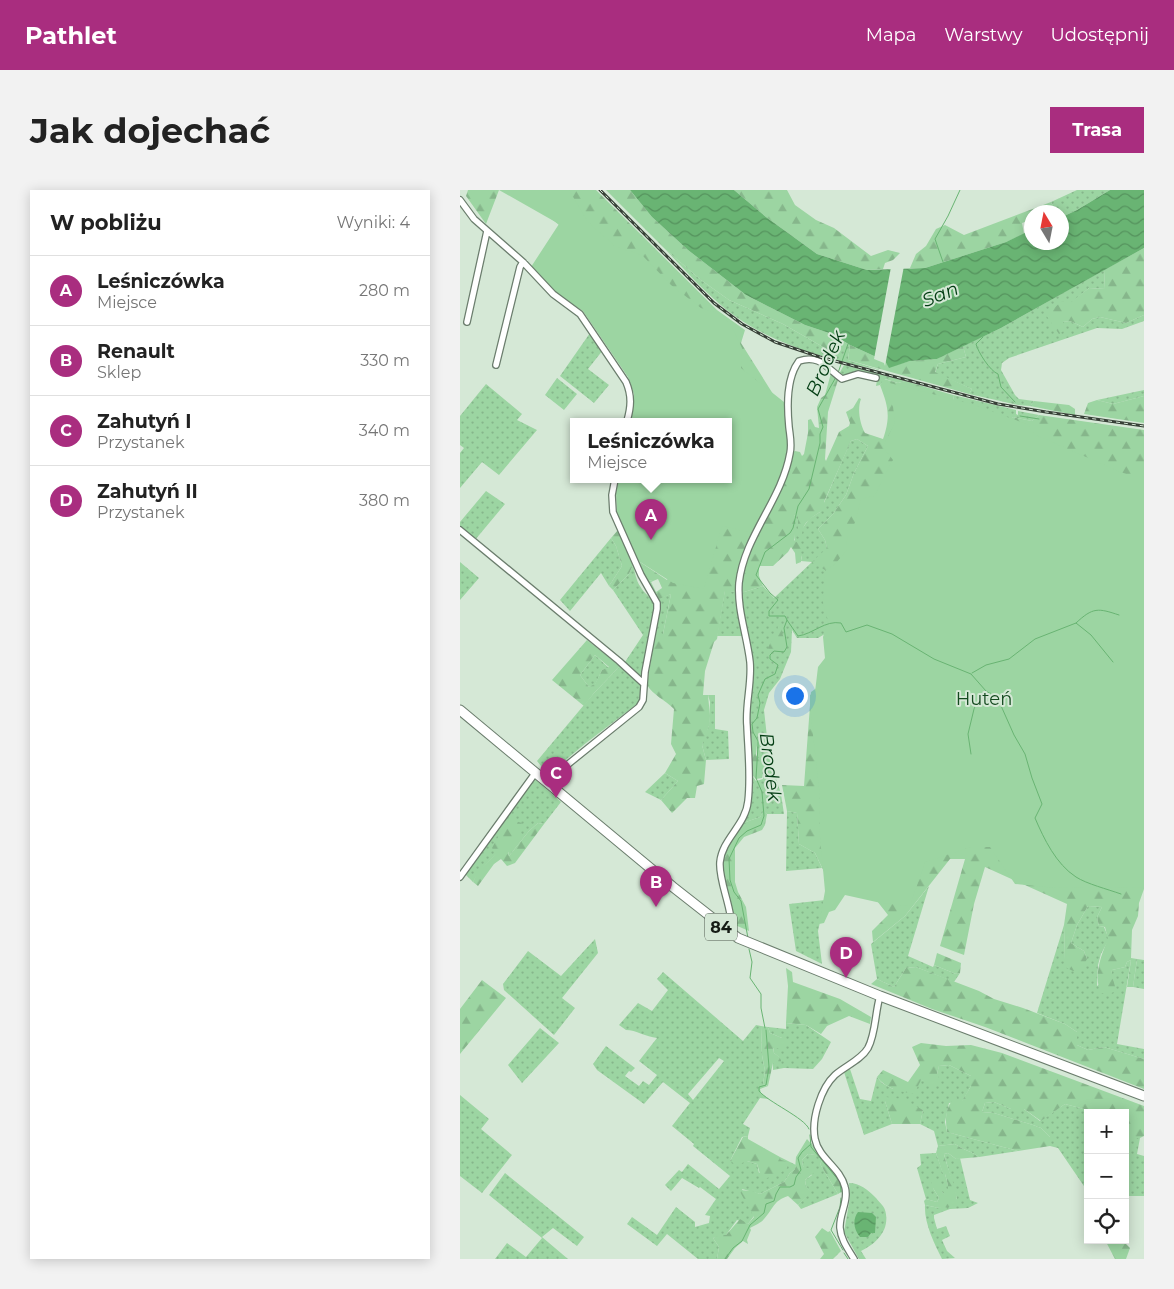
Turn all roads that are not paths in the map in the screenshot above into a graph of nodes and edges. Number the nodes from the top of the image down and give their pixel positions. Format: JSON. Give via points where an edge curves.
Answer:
{"nodes":[{"id":1,"x":460,"y":200,"type":"edge"},
{"id":2,"x":487,"y":231,"type":"junction"},
{"id":3,"x":523,"y":262,"type":"junction"},
{"id":4,"x":467,"y":322,"type":"dead end"},
{"id":5,"x":496,"y":365,"type":"dead end"},
{"id":6,"x":876,"y":378,"type":"dead end"},
{"id":7,"x":628,"y":418,"type":"edge"},
{"id":8,"x":614,"y":483,"type":"edge"},
{"id":9,"x":460,"y":530,"type":"edge"},
{"id":10,"x":643,"y":683,"type":"junction"},
{"id":11,"x":460,"y":710,"type":"edge"},
{"id":12,"x":536,"y":772,"type":"junction"},
{"id":13,"x":546,"y":782,"type":"junction"},
{"id":14,"x":460,"y":877,"type":"edge"},
{"id":15,"x":729,"y":932,"type":"junction"},
{"id":16,"x":880,"y":996,"type":"junction"},
{"id":17,"x":1144,"y":1096,"type":"edge"},
{"id":18,"x":854,"y":1259,"type":"edge"}],
"edges":[{"from":1,"to":2,"type":"street"},
{"from":2,"to":3,"type":"street"},
{"from":2,"to":4,"type":"street"},
{"from":3,"to":5,"type":"street"},
{"from":3,"to":7,"type":"street","via":[[552,294],[580,314],[623,376],[630,391]]},
{"from":6,"to":15,"type":"street","via":[[858,374],[842,379],[823,363],[807,358],[799,360],[791,375],[788,413],[791,447],[786,472],[742,567],[739,601],[751,677],[746,725],[750,756],[749,792],[746,813],[727,841],[720,861],[721,881],[732,923]]},
{"from":8,"to":10,"type":"street","via":[[613,512],[640,575],[657,603]]},
{"from":9,"to":10,"type":"street"},
{"from":10,"to":13,"type":"street","via":[[643,700],[638,707]]},
{"from":11,"to":12,"type":"main road","number":"84"},
{"from":12,"to":13,"type":"main road","number":"84"},
{"from":12,"to":14,"type":"street"},
{"from":13,"to":15,"type":"main road","number":"84"},
{"from":15,"to":16,"type":"main road","number":"84","via":[[749,944]]},
{"from":16,"to":17,"type":"main road","number":"84"},
{"from":16,"to":18,"type":"street","via":[[868,1048],[828,1083],[815,1120],[814,1133],[819,1150],[845,1186],[840,1229]]}]}
